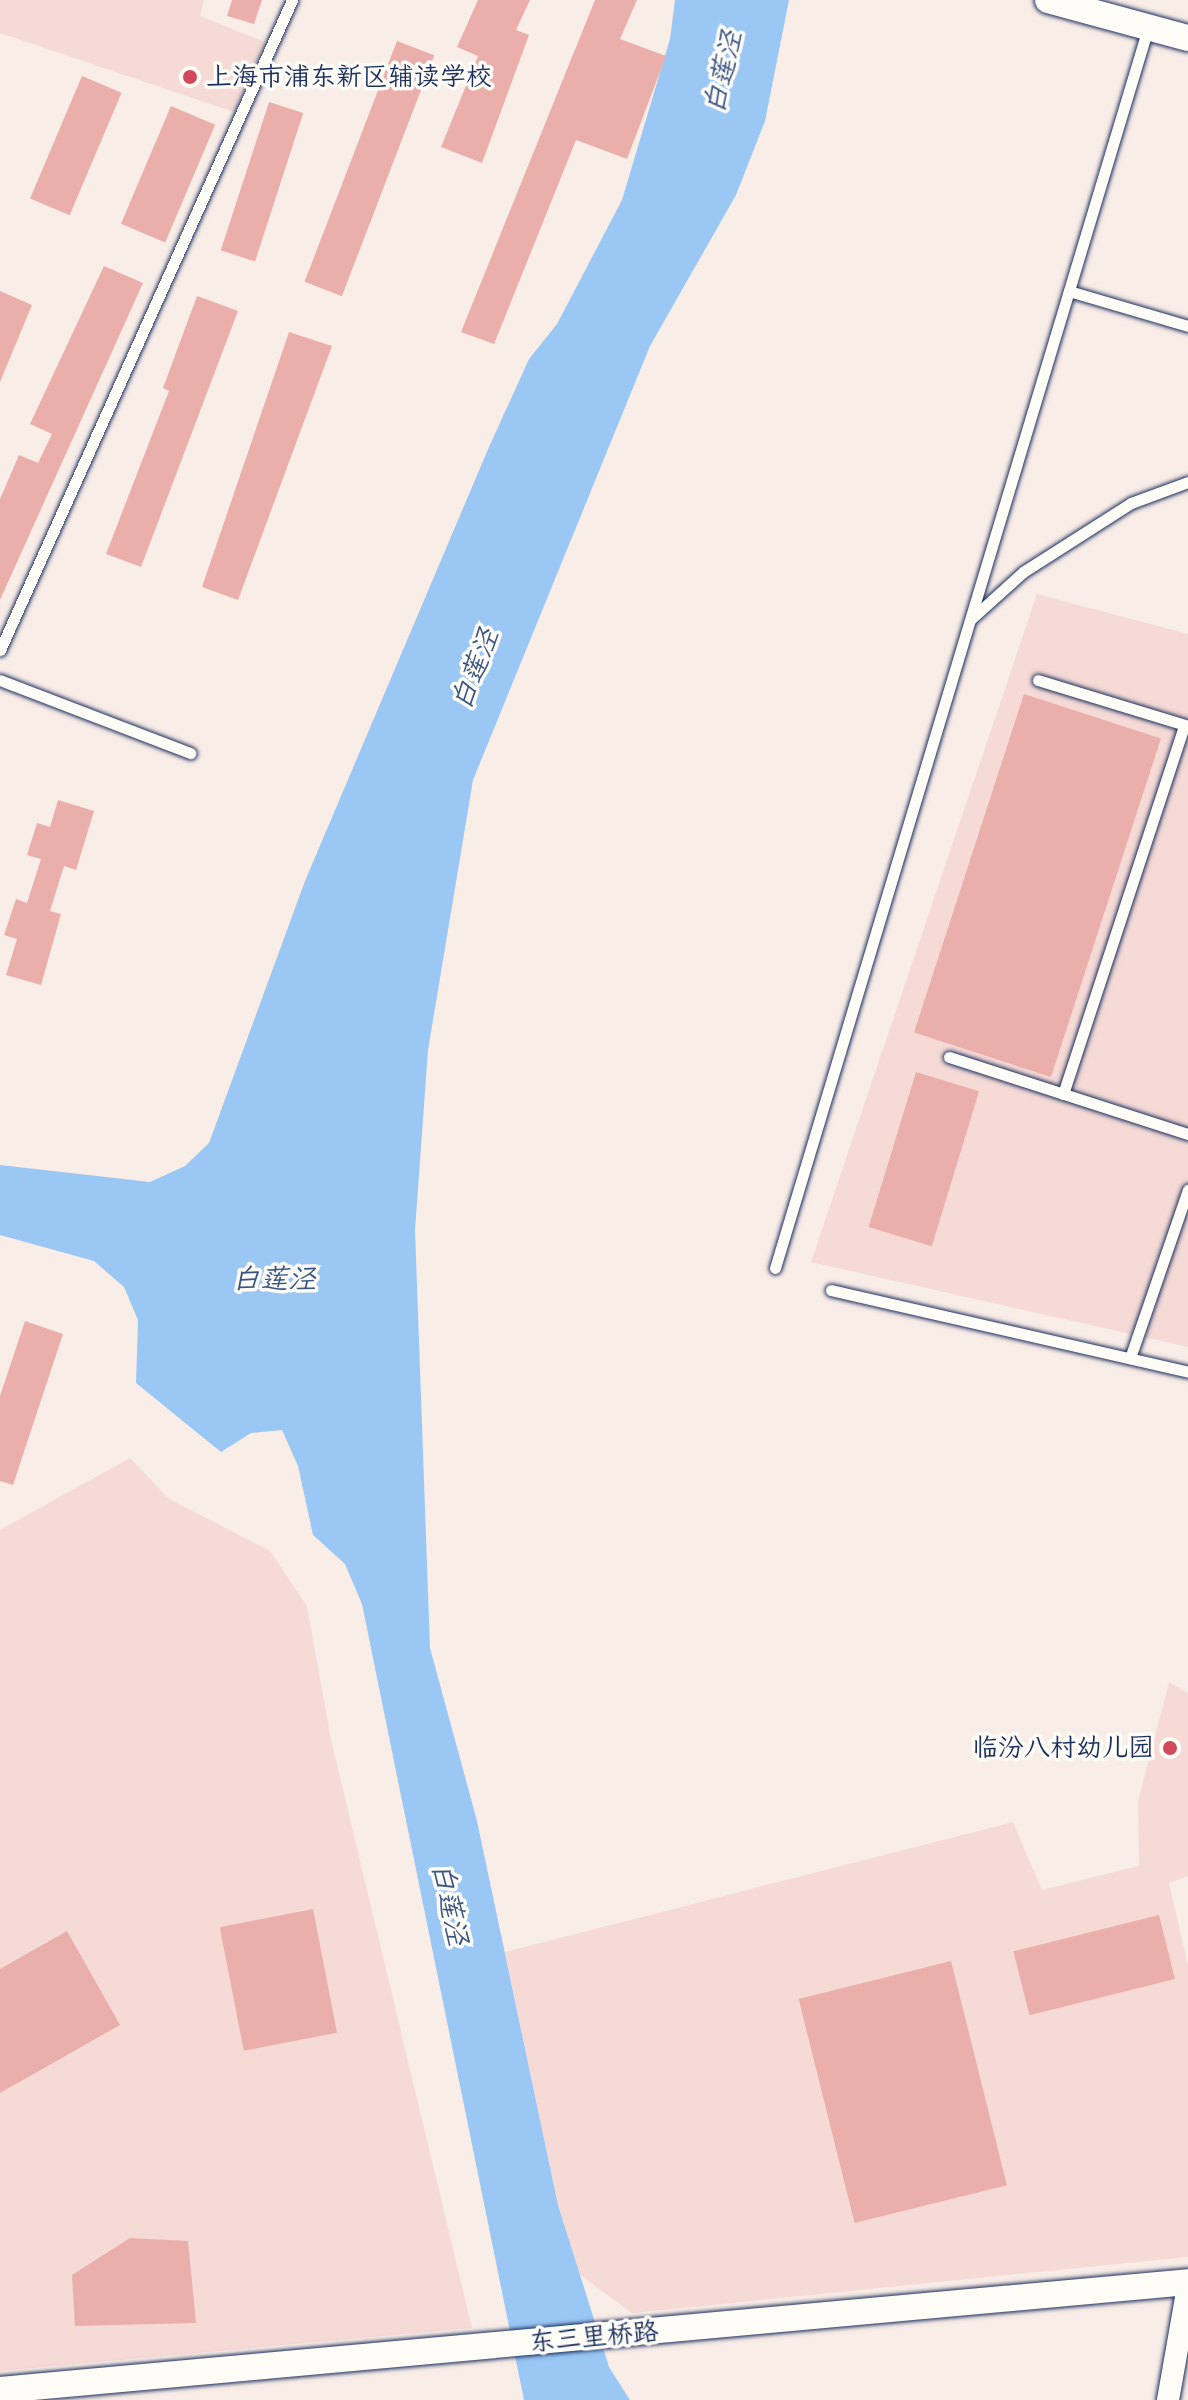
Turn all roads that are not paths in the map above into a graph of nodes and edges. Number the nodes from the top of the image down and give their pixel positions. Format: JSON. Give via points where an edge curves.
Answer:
{"nodes":[{"id":1,"x":292,"y":0,"type":"edge"},
{"id":2,"x":1048,"y":0,"type":"edge"},
{"id":3,"x":1148,"y":27,"type":"junction"},
{"id":4,"x":1188,"y":38,"type":"edge"},
{"id":5,"x":1069,"y":291,"type":"junction"},
{"id":6,"x":1188,"y":326,"type":"edge"},
{"id":7,"x":1188,"y":482,"type":"edge"},
{"id":8,"x":970,"y":621,"type":"junction"},
{"id":9,"x":0,"y":650,"type":"edge"},
{"id":10,"x":0,"y":680,"type":"edge"},
{"id":11,"x":1038,"y":680,"type":"dead end"},
{"id":12,"x":1186,"y":726,"type":"edge"},
{"id":13,"x":190,"y":753,"type":"dead end"},
{"id":14,"x":949,"y":1057,"type":"dead end"},
{"id":15,"x":1063,"y":1094,"type":"junction"},
{"id":16,"x":1188,"y":1134,"type":"edge"},
{"id":17,"x":1188,"y":1190,"type":"edge"},
{"id":18,"x":775,"y":1268,"type":"dead end"},
{"id":19,"x":831,"y":1290,"type":"dead end"},
{"id":20,"x":1130,"y":1358,"type":"junction"},
{"id":21,"x":1188,"y":1372,"type":"edge"},
{"id":22,"x":1188,"y":2284,"type":"edge"},
{"id":23,"x":0,"y":2390,"type":"edge"},
{"id":24,"x":1168,"y":2400,"type":"edge"}],
"edges":[{"from":1,"to":9,"type":"lane"},
{"from":2,"to":3,"type":"street"},
{"from":3,"to":4,"type":"street"},
{"from":3,"to":5,"type":"lane"},
{"from":5,"to":6,"type":"lane"},
{"from":5,"to":8,"type":"lane"},
{"from":7,"to":8,"type":"lane","via":[[1131,503],[1023,572]]},
{"from":8,"to":18,"type":"lane"},
{"from":10,"to":13,"type":"lane"},
{"from":11,"to":12,"type":"lane"},
{"from":12,"to":15,"type":"lane"},
{"from":14,"to":15,"type":"lane"},
{"from":15,"to":16,"type":"lane"},
{"from":17,"to":20,"type":"lane"},
{"from":19,"to":20,"type":"lane"},
{"from":20,"to":21,"type":"lane"},
{"from":22,"to":23,"type":"street","name":"东三里桥路"},
{"from":22,"to":24,"type":"street"}]}
